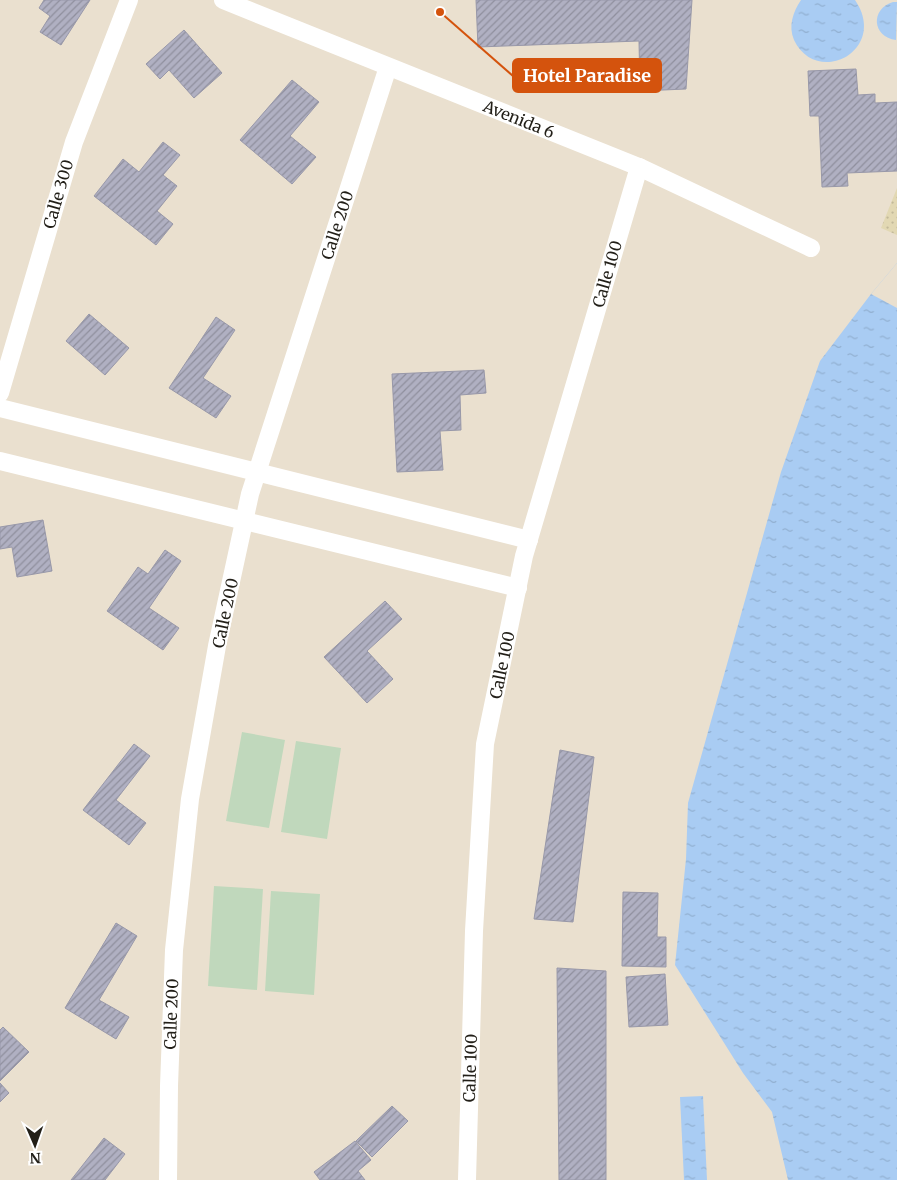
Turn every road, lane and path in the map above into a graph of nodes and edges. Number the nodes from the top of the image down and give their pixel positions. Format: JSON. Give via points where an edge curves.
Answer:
{"nodes":[{"id":1,"x":129,"y":0,"type":"edge"},
{"id":2,"x":223,"y":0,"type":"edge"},
{"id":3,"x":388,"y":67,"type":"junction"},
{"id":4,"x":639,"y":167,"type":"junction"},
{"id":5,"x":811,"y":248,"type":"dead end"},
{"id":6,"x":0,"y":393,"type":"edge"},
{"id":7,"x":0,"y":408,"type":"edge"},
{"id":8,"x":0,"y":461,"type":"edge"},
{"id":9,"x":257,"y":472,"type":"junction"},
{"id":10,"x":244,"y":521,"type":"junction"},
{"id":11,"x":529,"y":540,"type":"junction"},
{"id":12,"x":518,"y":588,"type":"junction"},
{"id":13,"x":168,"y":1180,"type":"edge"},
{"id":14,"x":467,"y":1180,"type":"edge"}],
"edges":[{"from":1,"to":6,"type":"street","name":"Calle 300","via":[[74,142]]},
{"from":2,"to":3,"type":"street","name":"Avenida 6"},
{"from":3,"to":4,"type":"street","name":"Avenida 6"},
{"from":3,"to":9,"type":"street","name":"Calle 200"},
{"from":4,"to":5,"type":"street","name":"Avenida 6"},
{"from":4,"to":11,"type":"street","name":"Calle 100"},
{"from":7,"to":9,"type":"street"},
{"from":8,"to":10,"type":"street"},
{"from":9,"to":10,"type":"street","name":"Calle 200"},
{"from":9,"to":11,"type":"street"},
{"from":10,"to":12,"type":"street"},
{"from":10,"to":13,"type":"street","name":"Calle 200","via":[[217,646],[190,800],[174,950]]},
{"from":11,"to":12,"type":"street","name":"Calle 100"},
{"from":12,"to":14,"type":"street","name":"Calle 100","via":[[486,744],[474,931]]}]}
